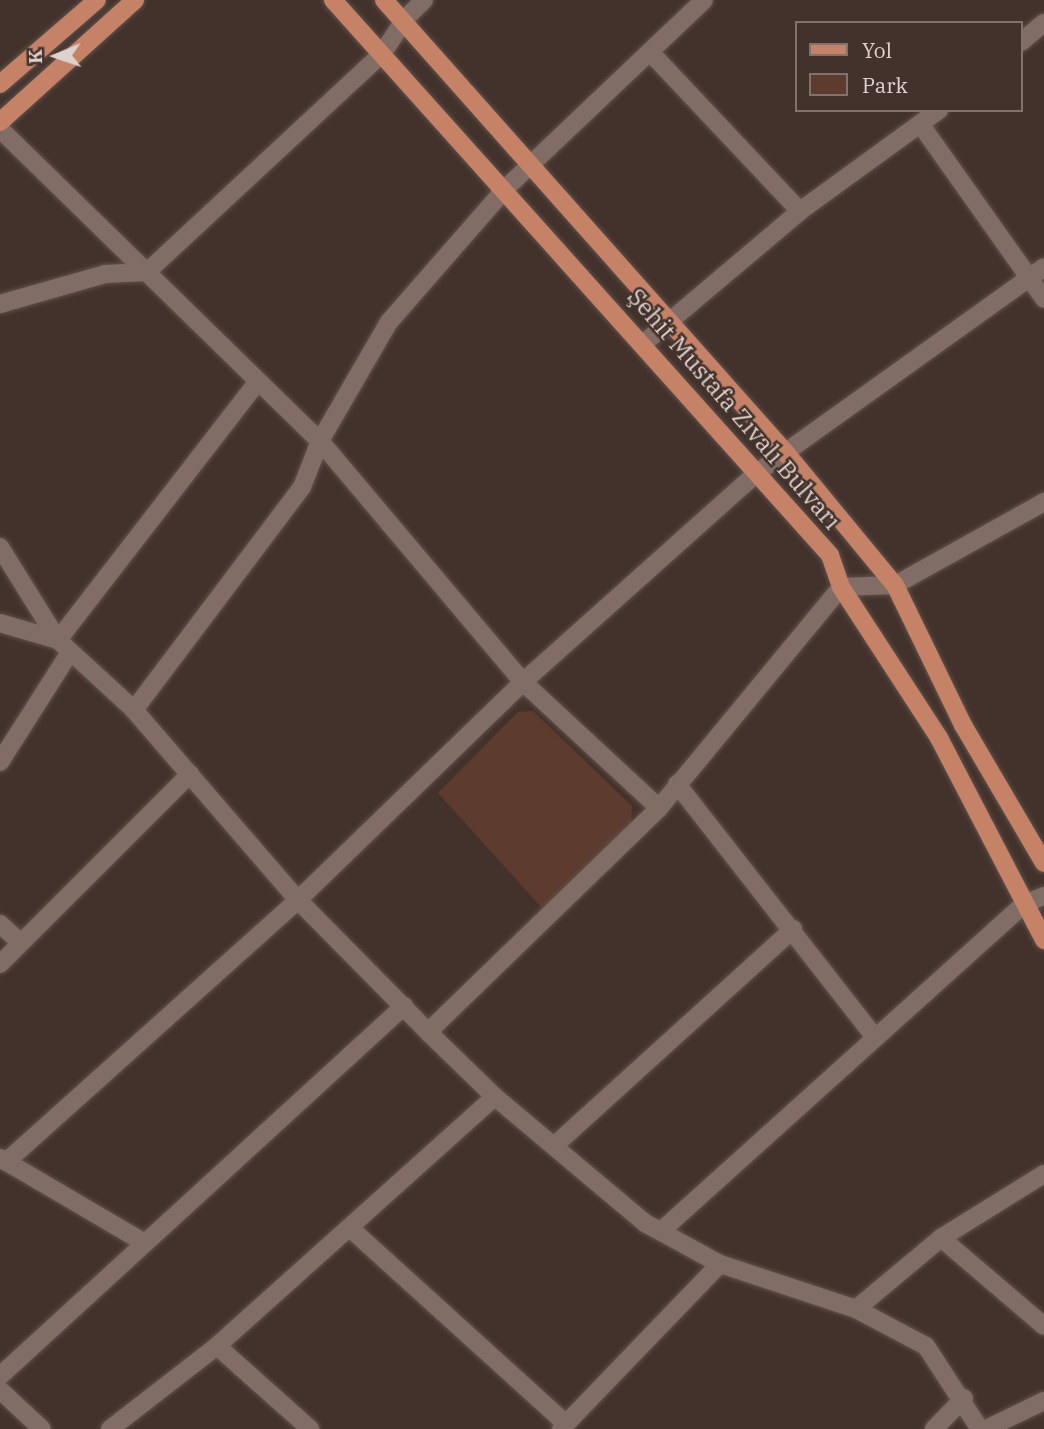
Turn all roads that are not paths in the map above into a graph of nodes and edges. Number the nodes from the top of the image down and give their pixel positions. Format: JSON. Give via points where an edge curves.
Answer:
{"nodes":[{"id":1,"x":135,"y":0,"type":"edge"},
{"id":2,"x":333,"y":0,"type":"edge"},
{"id":3,"x":384,"y":0,"type":"edge"},
{"id":4,"x":424,"y":0,"type":"edge"},
{"id":5,"x":698,"y":2,"type":"edge"},
{"id":6,"x":88,"y":3,"type":"edge"},
{"id":7,"x":405,"y":19,"type":"junction"},
{"id":8,"x":1044,"y":23,"type":"edge"},
{"id":9,"x":1023,"y":40,"type":"edge"},
{"id":10,"x":650,"y":52,"type":"junction"},
{"id":11,"x":383,"y":54,"type":"junction"},
{"id":12,"x":0,"y":84,"type":"edge"},
{"id":13,"x":937,"y":112,"type":"edge"},
{"id":14,"x":0,"y":122,"type":"edge"},
{"id":15,"x":921,"y":125,"type":"junction"},
{"id":16,"x":0,"y":129,"type":"edge"},
{"id":17,"x":529,"y":168,"type":"junction"},
{"id":18,"x":505,"y":189,"type":"junction"},
{"id":19,"x":800,"y":211,"type":"junction"},
{"id":20,"x":1044,"y":267,"type":"edge"},
{"id":21,"x":147,"y":272,"type":"junction"},
{"id":22,"x":1028,"y":279,"type":"junction"},
{"id":23,"x":1044,"y":299,"type":"edge"},
{"id":24,"x":0,"y":304,"type":"edge"},
{"id":25,"x":665,"y":321,"type":"junction"},
{"id":26,"x":644,"y":343,"type":"junction"},
{"id":27,"x":258,"y":381,"type":"junction"},
{"id":28,"x":320,"y":441,"type":"junction"},
{"id":29,"x":786,"y":453,"type":"junction"},
{"id":30,"x":758,"y":472,"type":"junction"},
{"id":31,"x":1044,"y":502,"type":"edge"},
{"id":32,"x":0,"y":547,"type":"edge"},
{"id":33,"x":895,"y":585,"type":"junction"},
{"id":34,"x":841,"y":587,"type":"junction"},
{"id":35,"x":0,"y":623,"type":"edge"},
{"id":36,"x":64,"y":646,"type":"junction"},
{"id":37,"x":523,"y":682,"type":"junction"},
{"id":38,"x":134,"y":710,"type":"junction"},
{"id":39,"x":0,"y":762,"type":"edge"},
{"id":40,"x":190,"y":774,"type":"junction"},
{"id":41,"x":677,"y":784,"type":"junction"},
{"id":42,"x":659,"y":808,"type":"junction"},
{"id":43,"x":1044,"y":863,"type":"edge"},
{"id":44,"x":1044,"y":897,"type":"edge"},
{"id":45,"x":298,"y":900,"type":"junction"},
{"id":46,"x":1024,"y":904,"type":"junction"},
{"id":47,"x":0,"y":924,"type":"edge"},
{"id":48,"x":793,"y":929,"type":"junction"},
{"id":49,"x":1044,"y":940,"type":"edge"},
{"id":50,"x":19,"y":941,"type":"junction"},
{"id":51,"x":0,"y":964,"type":"edge"},
{"id":52,"x":404,"y":1006,"type":"junction"},
{"id":53,"x":428,"y":1032,"type":"junction"},
{"id":54,"x":874,"y":1036,"type":"junction"},
{"id":55,"x":495,"y":1097,"type":"junction"},
{"id":56,"x":554,"y":1146,"type":"junction"},
{"id":57,"x":3,"y":1160,"type":"edge"},
{"id":58,"x":1044,"y":1174,"type":"edge"},
{"id":59,"x":350,"y":1228,"type":"junction"},
{"id":60,"x":661,"y":1231,"type":"junction"},
{"id":61,"x":941,"y":1238,"type":"junction"},
{"id":62,"x":145,"y":1244,"type":"junction"},
{"id":63,"x":720,"y":1264,"type":"junction"},
{"id":64,"x":856,"y":1309,"type":"junction"},
{"id":65,"x":1044,"y":1325,"type":"edge"},
{"id":66,"x":218,"y":1346,"type":"junction"},
{"id":67,"x":0,"y":1376,"type":"edge"},
{"id":68,"x":0,"y":1390,"type":"edge"},
{"id":69,"x":964,"y":1398,"type":"junction"},
{"id":70,"x":1044,"y":1401,"type":"edge"},
{"id":71,"x":563,"y":1427,"type":"edge"},
{"id":72,"x":42,"y":1429,"type":"edge"},
{"id":73,"x":110,"y":1429,"type":"edge"},
{"id":74,"x":310,"y":1429,"type":"edge"},
{"id":75,"x":933,"y":1429,"type":"edge"},
{"id":76,"x":980,"y":1429,"type":"edge"},
{"id":77,"x":986,"y":1429,"type":"edge"}],
"edges":[{"from":1,"to":14,"type":"main road"},
{"from":2,"to":11,"type":"main road","name":"Şehit Mustafa Zıvalı Bulvarı"},
{"from":3,"to":7,"type":"main road","name":"Şehit Mustafa Zıvalı Bulvarı"},
{"from":4,"to":7,"type":"street"},
{"from":5,"to":10,"type":"street"},
{"from":6,"to":12,"type":"main road"},
{"from":7,"to":11,"type":"street"},
{"from":7,"to":17,"type":"main road","name":"Şehit Mustafa Zıvalı Bulvarı"},
{"from":8,"to":9,"type":"street"},
{"from":10,"to":17,"type":"street"},
{"from":10,"to":19,"type":"street"},
{"from":11,"to":18,"type":"main road","name":"Şehit Mustafa Zıvalı Bulvarı"},
{"from":11,"to":21,"type":"street"},
{"from":13,"to":15,"type":"street"},
{"from":15,"to":19,"type":"street"},
{"from":15,"to":22,"type":"street"},
{"from":16,"to":21,"type":"street"},
{"from":17,"to":18,"type":"street"},
{"from":17,"to":25,"type":"main road","name":"Şehit Mustafa Zıvalı Bulvarı"},
{"from":18,"to":26,"type":"main road","name":"Şehit Mustafa Zıvalı Bulvarı"},
{"from":18,"to":28,"type":"street","via":[[389,322]]},
{"from":19,"to":25,"type":"street"},
{"from":20,"to":22,"type":"street"},
{"from":21,"to":24,"type":"street","via":[[104,274]]},
{"from":21,"to":27,"type":"street"},
{"from":22,"to":23,"type":"street"},
{"from":22,"to":29,"type":"street"},
{"from":25,"to":26,"type":"street"},
{"from":25,"to":29,"type":"main road","name":"Şehit Mustafa Zıvalı Bulvarı"},
{"from":26,"to":30,"type":"main road","name":"Şehit Mustafa Zıvalı Bulvarı"},
{"from":27,"to":28,"type":"street"},
{"from":27,"to":36,"type":"street"},
{"from":28,"to":37,"type":"street"},
{"from":28,"to":38,"type":"street","via":[[302,487]]},
{"from":29,"to":30,"type":"street"},
{"from":29,"to":33,"type":"main road","name":"Şehit Mustafa Zıvalı Bulvarı"},
{"from":30,"to":34,"type":"main road","name":"Şehit Mustafa Zıvalı Bulvarı","via":[[830,555]]},
{"from":30,"to":37,"type":"street"},
{"from":31,"to":33,"type":"street"},
{"from":32,"to":36,"type":"street"},
{"from":33,"to":34,"type":"street"},
{"from":33,"to":43,"type":"main road","name":"Şehit Mustafa Zıvalı Bulvarı","via":[[963,725]]},
{"from":34,"to":41,"type":"street"},
{"from":34,"to":46,"type":"main road","name":"Şehit Mustafa Zıvalı Bulvarı","via":[[939,738]]},
{"from":35,"to":36,"type":"street"},
{"from":36,"to":38,"type":"street"},
{"from":36,"to":39,"type":"street"},
{"from":37,"to":42,"type":"street"},
{"from":37,"to":45,"type":"street"},
{"from":38,"to":40,"type":"street"},
{"from":40,"to":45,"type":"street"},
{"from":40,"to":50,"type":"street"},
{"from":41,"to":42,"type":"street"},
{"from":41,"to":48,"type":"street"},
{"from":42,"to":53,"type":"street"},
{"from":44,"to":46,"type":"street"},
{"from":45,"to":52,"type":"street"},
{"from":45,"to":57,"type":"street"},
{"from":46,"to":49,"type":"main road","name":"Şehit Mustafa Zıvalı Bulvarı"},
{"from":46,"to":54,"type":"street"},
{"from":47,"to":50,"type":"street"},
{"from":48,"to":54,"type":"street"},
{"from":48,"to":56,"type":"street"},
{"from":50,"to":51,"type":"street"},
{"from":52,"to":53,"type":"street"},
{"from":52,"to":62,"type":"street"},
{"from":53,"to":55,"type":"street"},
{"from":54,"to":60,"type":"street"},
{"from":55,"to":56,"type":"street"},
{"from":55,"to":59,"type":"street"},
{"from":56,"to":60,"type":"street"},
{"from":57,"to":62,"type":"street"},
{"from":58,"to":61,"type":"street"},
{"from":59,"to":66,"type":"street"},
{"from":59,"to":71,"type":"street"},
{"from":60,"to":63,"type":"street"},
{"from":61,"to":64,"type":"street"},
{"from":61,"to":65,"type":"street"},
{"from":62,"to":67,"type":"street"},
{"from":63,"to":64,"type":"street"},
{"from":63,"to":71,"type":"street"},
{"from":64,"to":69,"type":"street","via":[[926,1346]]},
{"from":66,"to":73,"type":"street"},
{"from":66,"to":74,"type":"street"},
{"from":68,"to":72,"type":"street"},
{"from":69,"to":75,"type":"street"},
{"from":69,"to":76,"type":"street"},
{"from":70,"to":77,"type":"street"}]}
